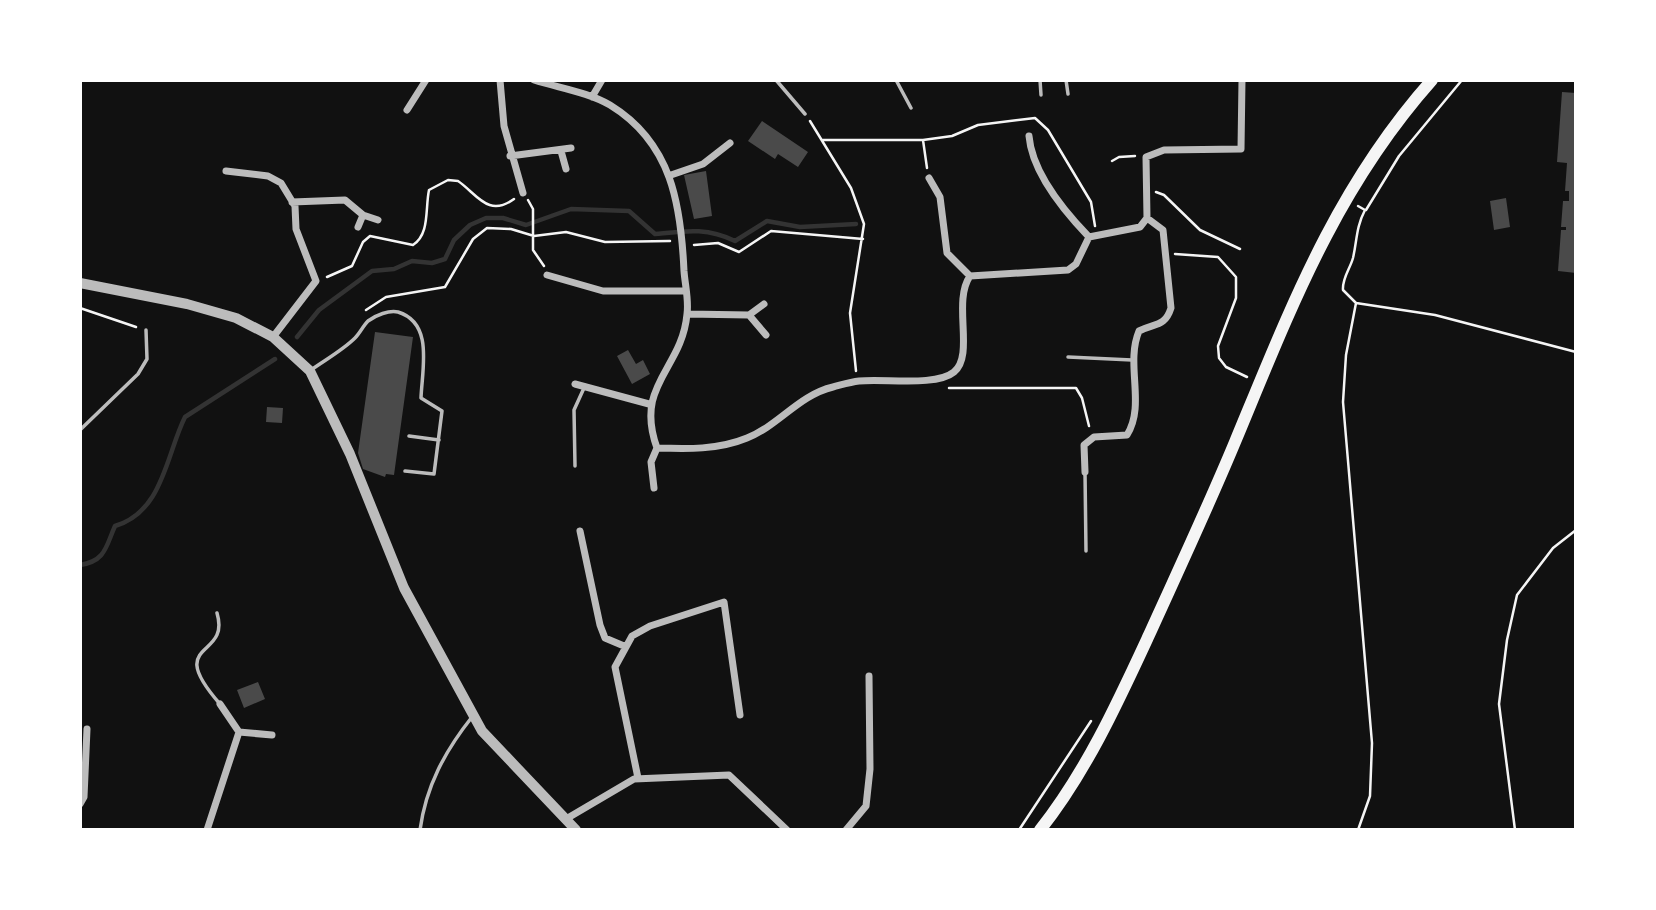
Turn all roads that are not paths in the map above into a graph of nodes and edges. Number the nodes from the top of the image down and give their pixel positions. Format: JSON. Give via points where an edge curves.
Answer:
{"nodes":[{"id":1,"x":426,"y":80,"type":"edge"},
{"id":2,"x":500,"y":80,"type":"edge"},
{"id":3,"x":534,"y":80,"type":"edge"},
{"id":4,"x":602,"y":80,"type":"edge"},
{"id":5,"x":776,"y":80,"type":"edge"},
{"id":6,"x":896,"y":80,"type":"edge"},
{"id":7,"x":1040,"y":80,"type":"edge"},
{"id":8,"x":1066,"y":80,"type":"edge"},
{"id":9,"x":1242,"y":80,"type":"edge"},
{"id":10,"x":1432,"y":80,"type":"edge"},
{"id":11,"x":1068,"y":94,"type":"dead end"},
{"id":12,"x":1041,"y":95,"type":"dead end"},
{"id":13,"x":592,"y":97,"type":"junction"},
{"id":14,"x":911,"y":107,"type":"dead end"},
{"id":15,"x":407,"y":110,"type":"dead end"},
{"id":16,"x":805,"y":114,"type":"road end"},
{"id":17,"x":1029,"y":136,"type":"dead end"},
{"id":18,"x":730,"y":143,"type":"dead end"},
{"id":19,"x":572,"y":148,"type":"dead end"},
{"id":20,"x":561,"y":151,"type":"junction"},
{"id":21,"x":510,"y":156,"type":"junction"},
{"id":22,"x":566,"y":169,"type":"dead end"},
{"id":23,"x":226,"y":171,"type":"dead end"},
{"id":24,"x":671,"y":175,"type":"junction"},
{"id":25,"x":929,"y":178,"type":"road end"},
{"id":26,"x":523,"y":192,"type":"road end"},
{"id":27,"x":292,"y":202,"type":"junction"},
{"id":28,"x":363,"y":215,"type":"junction"},
{"id":29,"x":1147,"y":218,"type":"junction"},
{"id":30,"x":378,"y":220,"type":"dead end"},
{"id":31,"x":358,"y":227,"type":"dead end"},
{"id":32,"x":1089,"y":237,"type":"junction"},
{"id":33,"x":547,"y":275,"type":"road end"},
{"id":34,"x":970,"y":276,"type":"junction"},
{"id":35,"x":80,"y":283,"type":"edge"},
{"id":36,"x":685,"y":291,"type":"junction"},
{"id":37,"x":764,"y":304,"type":"dead end"},
{"id":38,"x":687,"y":314,"type":"junction"},
{"id":39,"x":750,"y":315,"type":"junction"},
{"id":40,"x":146,"y":330,"type":"road end"},
{"id":41,"x":766,"y":335,"type":"dead end"},
{"id":42,"x":273,"y":337,"type":"junction"},
{"id":43,"x":1068,"y":357,"type":"dead end"},
{"id":44,"x":1134,"y":360,"type":"junction"},
{"id":45,"x":310,"y":371,"type":"junction"},
{"id":46,"x":575,"y":384,"type":"dead end"},
{"id":47,"x":585,"y":386,"type":"junction"},
{"id":48,"x":649,"y":404,"type":"junction"},
{"id":49,"x":80,"y":430,"type":"edge"},
{"id":50,"x":410,"y":436,"type":"dead end"},
{"id":51,"x":439,"y":440,"type":"junction"},
{"id":52,"x":657,"y":448,"type":"junction"},
{"id":53,"x":575,"y":466,"type":"dead end"},
{"id":54,"x":405,"y":471,"type":"dead end"},
{"id":55,"x":1085,"y":472,"type":"joint"},
{"id":56,"x":654,"y":488,"type":"dead end"},
{"id":57,"x":580,"y":531,"type":"dead end"},
{"id":58,"x":1086,"y":551,"type":"dead end"},
{"id":59,"x":217,"y":612,"type":"dead end"},
{"id":60,"x":624,"y":646,"type":"junction"},
{"id":61,"x":869,"y":676,"type":"dead end"},
{"id":62,"x":220,"y":704,"type":"joint"},
{"id":63,"x":473,"y":715,"type":"junction"},
{"id":64,"x":740,"y":716,"type":"dead end"},
{"id":65,"x":87,"y":729,"type":"dead end"},
{"id":66,"x":239,"y":732,"type":"junction"},
{"id":67,"x":272,"y":735,"type":"dead end"},
{"id":68,"x":638,"y":778,"type":"junction"},
{"id":69,"x":80,"y":804,"type":"edge"},
{"id":70,"x":566,"y":819,"type":"junction"},
{"id":71,"x":207,"y":830,"type":"edge"},
{"id":72,"x":420,"y":830,"type":"edge"},
{"id":73,"x":576,"y":830,"type":"edge"},
{"id":74,"x":788,"y":830,"type":"edge"},
{"id":75,"x":846,"y":830,"type":"edge"},
{"id":76,"x":1040,"y":830,"type":"edge"}],
"edges":[{"from":1,"to":15,"type":"street"},
{"from":2,"to":21,"type":"street"},
{"from":3,"to":13,"type":"street"},
{"from":4,"to":13,"type":"street"},
{"from":5,"to":16,"type":"lane"},
{"from":6,"to":14,"type":"lane"},
{"from":7,"to":12,"type":"lane"},
{"from":8,"to":11,"type":"lane"},
{"from":9,"to":29,"type":"street","via":[[1241,149],[1164,150],[1146,157]]},
{"from":10,"to":76,"type":"highway","via":[[1395,122],[1299,286],[1209,503],[1125,687],[1093,748]]},
{"from":13,"to":24,"type":"street","via":[[635,126]]},
{"from":17,"to":32,"type":"street","via":[[1030,153]]},
{"from":18,"to":24,"type":"street","via":[[703,164]]},
{"from":19,"to":20,"type":"street"},
{"from":20,"to":21,"type":"street"},
{"from":20,"to":22,"type":"street"},
{"from":21,"to":26,"type":"street"},
{"from":23,"to":27,"type":"street","via":[[268,176],[281,183]]},
{"from":24,"to":36,"type":"street","via":[[681,226]]},
{"from":25,"to":34,"type":"street","via":[[940,197],[947,253]]},
{"from":27,"to":28,"type":"street","via":[[345,200]]},
{"from":27,"to":42,"type":"street","via":[[296,229],[316,281]]},
{"from":28,"to":30,"type":"street"},
{"from":28,"to":31,"type":"street"},
{"from":29,"to":32,"type":"street","via":[[1140,227]]},
{"from":29,"to":44,"type":"street","via":[[1163,230],[1171,308],[1158,327],[1139,331]]},
{"from":32,"to":34,"type":"street","via":[[1076,264],[1068,270]]},
{"from":33,"to":36,"type":"street","via":[[603,291]]},
{"from":34,"to":52,"type":"street","via":[[961,302],[963,356],[954,372],[939,379],[859,381],[815,391],[748,438],[700,449]]},
{"from":35,"to":42,"type":"street","via":[[187,304],[236,318]]},
{"from":36,"to":38,"type":"street"},
{"from":37,"to":39,"type":"street"},
{"from":38,"to":39,"type":"street"},
{"from":38,"to":48,"type":"street","via":[[678,345]]},
{"from":39,"to":41,"type":"street"},
{"from":40,"to":49,"type":"lane","via":[[148,359]]},
{"from":42,"to":45,"type":"street"},
{"from":43,"to":44,"type":"lane"},
{"from":44,"to":55,"type":"street","via":[[1134,423],[1127,435],[1094,437],[1084,445]]},
{"from":45,"to":51,"type":"lane","via":[[380,314],[395,311],[410,317],[420,329],[423,343],[421,398],[442,411]]},
{"from":45,"to":63,"type":"street","via":[[350,454],[404,588]]},
{"from":46,"to":47,"type":"street"},
{"from":47,"to":48,"type":"street"},
{"from":47,"to":53,"type":"lane","via":[[574,410]]},
{"from":48,"to":52,"type":"street"},
{"from":50,"to":51,"type":"lane"},
{"from":51,"to":54,"type":"lane","via":[[434,474]]},
{"from":52,"to":56,"type":"street","via":[[651,462]]},
{"from":55,"to":58,"type":"lane"},
{"from":57,"to":60,"type":"street","via":[[600,625],[605,638]]},
{"from":59,"to":62,"type":"lane","via":[[216,636],[194,667]]},
{"from":60,"to":64,"type":"street","via":[[650,626],[724,602]]},
{"from":60,"to":68,"type":"street","via":[[615,667]]},
{"from":61,"to":75,"type":"street","via":[[866,806]]},
{"from":62,"to":66,"type":"street"},
{"from":63,"to":70,"type":"street","via":[[482,731]]},
{"from":63,"to":72,"type":"lane","via":[[429,785]]},
{"from":65,"to":69,"type":"street"},
{"from":66,"to":67,"type":"street"},
{"from":66,"to":71,"type":"street"},
{"from":68,"to":70,"type":"street"},
{"from":68,"to":74,"type":"street","via":[[729,775]]},
{"from":70,"to":73,"type":"street"}]}
